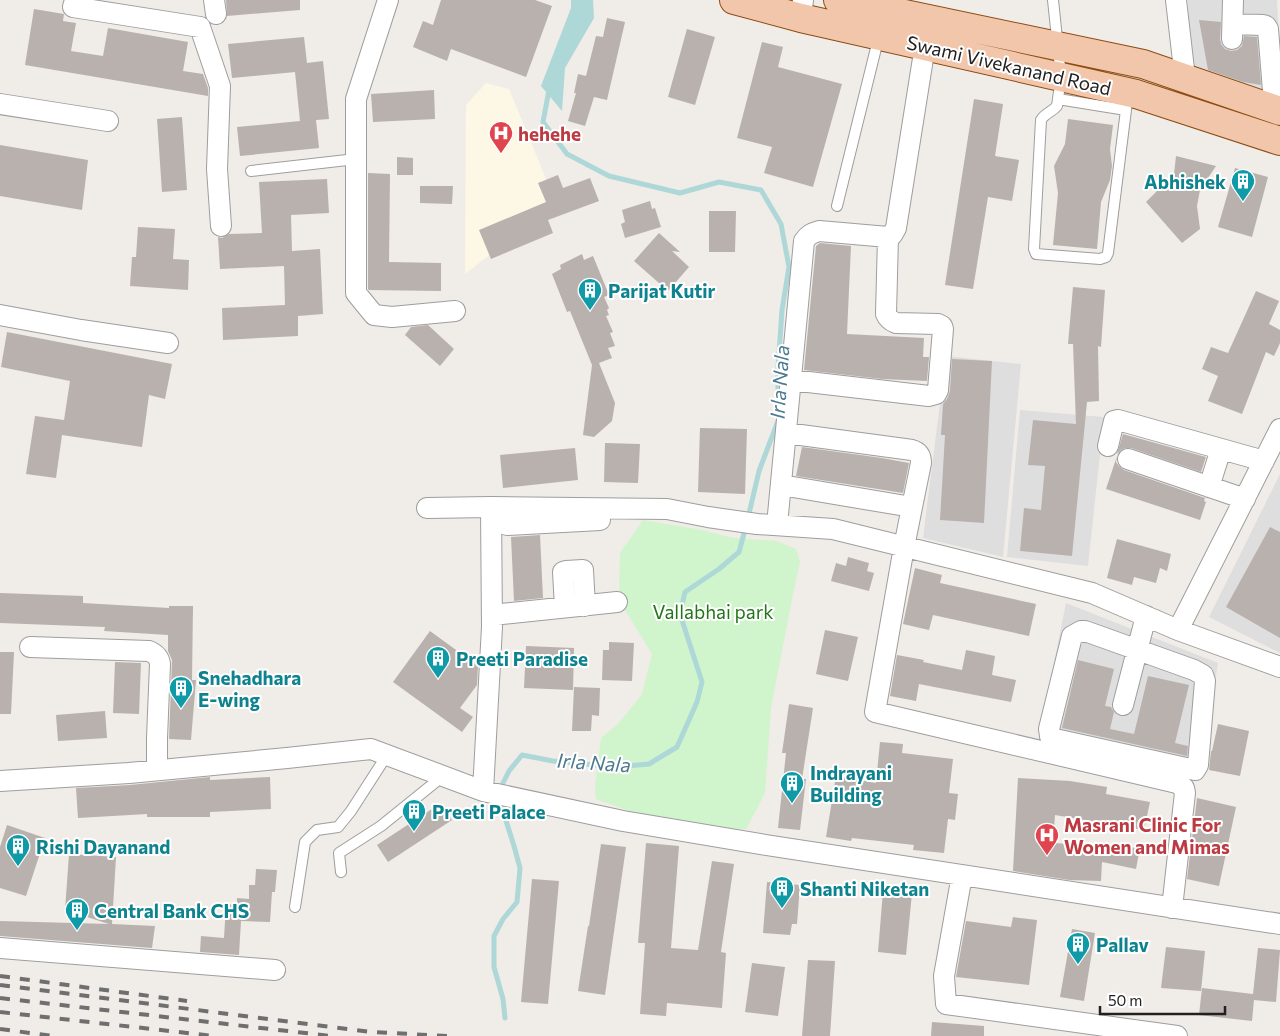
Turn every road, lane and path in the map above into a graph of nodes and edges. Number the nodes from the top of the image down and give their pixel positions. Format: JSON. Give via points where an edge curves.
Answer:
{"nodes":[{"id":1,"x":75,"y":0,"type":"edge"},
{"id":2,"x":388,"y":0,"type":"edge"},
{"id":3,"x":734,"y":0,"type":"edge"},
{"id":4,"x":838,"y":0,"type":"edge"},
{"id":5,"x":1053,"y":0,"type":"edge"},
{"id":6,"x":1176,"y":0,"type":"edge"},
{"id":7,"x":1183,"y":0,"type":"edge"},
{"id":8,"x":1233,"y":0,"type":"edge"},
{"id":9,"x":802,"y":9,"type":"edge"},
{"id":10,"x":879,"y":35,"type":"junction"},
{"id":11,"x":925,"y":46,"type":"junction"},
{"id":12,"x":1058,"y":46,"type":"junction"},
{"id":13,"x":1185,"y":78,"type":"junction"},
{"id":14,"x":1059,"y":88,"type":"junction"},
{"id":15,"x":1127,"y":101,"type":"junction"},
{"id":16,"x":0,"y":104,"type":"edge"},
{"id":17,"x":1276,"y":110,"type":"edge"},
{"id":18,"x":108,"y":121,"type":"dead end"},
{"id":19,"x":1280,"y":141,"type":"edge"},
{"id":20,"x":356,"y":159,"type":"junction"},
{"id":21,"x":251,"y":171,"type":"dead end"},
{"id":22,"x":837,"y":206,"type":"dead end"},
{"id":23,"x":221,"y":226,"type":"dead end"},
{"id":24,"x":888,"y":236,"type":"junction"},
{"id":25,"x":455,"y":311,"type":"dead end"},
{"id":26,"x":0,"y":315,"type":"edge"},
{"id":27,"x":168,"y":343,"type":"dead end"},
{"id":28,"x":791,"y":380,"type":"junction"},
{"id":29,"x":1280,"y":429,"type":"edge"},
{"id":30,"x":786,"y":433,"type":"junction"},
{"id":31,"x":1108,"y":446,"type":"dead end"},
{"id":32,"x":1221,"y":449,"type":"junction"},
{"id":33,"x":1128,"y":459,"type":"dead end"},
{"id":34,"x":1264,"y":461,"type":"junction"},
{"id":35,"x":781,"y":485,"type":"junction"},
{"id":36,"x":1209,"y":487,"type":"junction"},
{"id":37,"x":1244,"y":499,"type":"junction"},
{"id":38,"x":490,"y":507,"type":"junction"},
{"id":39,"x":912,"y":507,"type":"junction"},
{"id":40,"x":427,"y":508,"type":"dead end"},
{"id":41,"x":767,"y":525,"type":"junction"},
{"id":42,"x":904,"y":546,"type":"junction"},
{"id":43,"x":618,"y":602,"type":"dead end"},
{"id":44,"x":585,"y":606,"type":"junction"},
{"id":45,"x":565,"y":607,"type":"junction"},
{"id":46,"x":492,"y":615,"type":"junction"},
{"id":47,"x":1146,"y":616,"type":"junction"},
{"id":48,"x":1178,"y":630,"type":"junction"},
{"id":49,"x":1201,"y":638,"type":"junction"},
{"id":50,"x":30,"y":648,"type":"dead end"},
{"id":51,"x":1137,"y":649,"type":"junction"},
{"id":52,"x":1280,"y":667,"type":"edge"},
{"id":53,"x":1194,"y":670,"type":"junction"},
{"id":54,"x":1124,"y":705,"type":"dead end"},
{"id":55,"x":387,"y":755,"type":"junction"},
{"id":56,"x":1105,"y":758,"type":"junction"},
{"id":57,"x":158,"y":770,"type":"junction"},
{"id":58,"x":1161,"y":771,"type":"junction"},
{"id":59,"x":443,"y":776,"type":"junction"},
{"id":60,"x":0,"y":782,"type":"edge"},
{"id":61,"x":483,"y":791,"type":"junction"},
{"id":62,"x":341,"y":872,"type":"dead end"},
{"id":63,"x":962,"y":875,"type":"junction"},
{"id":64,"x":296,"y":907,"type":"dead end"},
{"id":65,"x":1172,"y":908,"type":"junction"},
{"id":66,"x":1280,"y":924,"type":"edge"},
{"id":67,"x":0,"y":948,"type":"edge"},
{"id":68,"x":275,"y":970,"type":"dead end"},
{"id":69,"x":1177,"y":1036,"type":"edge"}],
"edges":[{"from":1,"to":23,"type":"street","via":[[74,7],[200,27],[220,86],[217,169]]},
{"from":2,"to":20,"type":"street","via":[[356,99]]},
{"from":3,"to":9,"type":"main road","name":"Swami Vivekanand Road"},
{"from":4,"to":12,"type":"main road","name":"Swami Vivekanand Road"},
{"from":5,"to":12,"type":"lane"},
{"from":6,"to":7,"type":"street"},
{"from":6,"to":13,"type":"street"},
{"from":8,"to":17,"type":"street","via":[[1232,32],[1263,25],[1268,29]]},
{"from":9,"to":10,"type":"main road","name":"Swami Vivekanand Road"},
{"from":10,"to":11,"type":"main road","name":"Swami Vivekanand Road"},
{"from":10,"to":22,"type":"lane"},
{"from":11,"to":14,"type":"main road","name":"Swami Vivekanand Road"},
{"from":11,"to":24,"type":"street","via":[[896,228]]},
{"from":12,"to":13,"type":"main road","name":"Swami Vivekanand Road","via":[[1143,64]]},
{"from":12,"to":14,"type":"lane"},
{"from":13,"to":17,"type":"main road","name":"Swami Vivekanand Road"},
{"from":14,"to":15,"type":"main road","name":"Swami Vivekanand Road"},
{"from":14,"to":15,"type":"lane","via":[[1057,106],[1041,120],[1034,249],[1039,255],[1106,257]]},
{"from":15,"to":19,"type":"main road","name":"Swami Vivekanand Road"},
{"from":16,"to":18,"type":"street"},
{"from":20,"to":21,"type":"lane"},
{"from":20,"to":25,"type":"street","via":[[356,293],[374,315],[392,317]]},
{"from":24,"to":28,"type":"street","via":[[819,231],[807,236]]},
{"from":24,"to":28,"type":"street","via":[[888,318],[896,323],[938,324],[943,329],[936,394],[929,396]]},
{"from":26,"to":27,"type":"street"},
{"from":28,"to":30,"type":"street"},
{"from":29,"to":34,"type":"street"},
{"from":30,"to":35,"type":"street"},
{"from":30,"to":39,"type":"street","via":[[916,452],[921,463]]},
{"from":31,"to":32,"type":"street","via":[[1114,421],[1118,420]]},
{"from":32,"to":34,"type":"street"},
{"from":32,"to":36,"type":"street"},
{"from":33,"to":36,"type":"street"},
{"from":34,"to":37,"type":"street"},
{"from":35,"to":39,"type":"street"},
{"from":35,"to":41,"type":"street"},
{"from":36,"to":37,"type":"street"},
{"from":37,"to":48,"type":"street"},
{"from":38,"to":40,"type":"street"},
{"from":38,"to":41,"type":"street","via":[[519,519],[667,509]]},
{"from":38,"to":46,"type":"street"},
{"from":39,"to":42,"type":"street"},
{"from":41,"to":42,"type":"street","via":[[833,529]]},
{"from":42,"to":47,"type":"street","via":[[1092,593]]},
{"from":42,"to":56,"type":"street","via":[[875,712]]},
{"from":43,"to":44,"type":"street"},
{"from":44,"to":45,"type":"street"},
{"from":44,"to":45,"type":"street","via":[[583,570],[566,570],[563,572]]},
{"from":45,"to":46,"type":"street"},
{"from":46,"to":61,"type":"street"},
{"from":47,"to":48,"type":"street"},
{"from":47,"to":51,"type":"street"},
{"from":48,"to":49,"type":"street"},
{"from":49,"to":52,"type":"street"},
{"from":49,"to":53,"type":"street"},
{"from":50,"to":57,"type":"street","via":[[149,651],[156,655],[160,664]]},
{"from":51,"to":53,"type":"street"},
{"from":51,"to":54,"type":"street"},
{"from":51,"to":56,"type":"street","via":[[1086,631],[1072,636],[1049,733],[1055,739]]},
{"from":53,"to":58,"type":"street","via":[[1203,675],[1205,681],[1198,765],[1195,770]]},
{"from":55,"to":57,"type":"street","via":[[371,749]]},
{"from":55,"to":59,"type":"street"},
{"from":55,"to":64,"type":"lane","via":[[338,827],[317,830],[305,842]]},
{"from":56,"to":58,"type":"street"},
{"from":57,"to":60,"type":"street"},
{"from":58,"to":65,"type":"street","via":[[1184,788],[1185,793]]},
{"from":59,"to":61,"type":"street"},
{"from":59,"to":62,"type":"lane","via":[[381,826],[339,853]]},
{"from":61,"to":63,"type":"street","via":[[623,820]]},
{"from":63,"to":65,"type":"street"},
{"from":63,"to":69,"type":"street","via":[[944,976],[946,1004]]},
{"from":65,"to":66,"type":"street"},
{"from":67,"to":68,"type":"street"}]}
